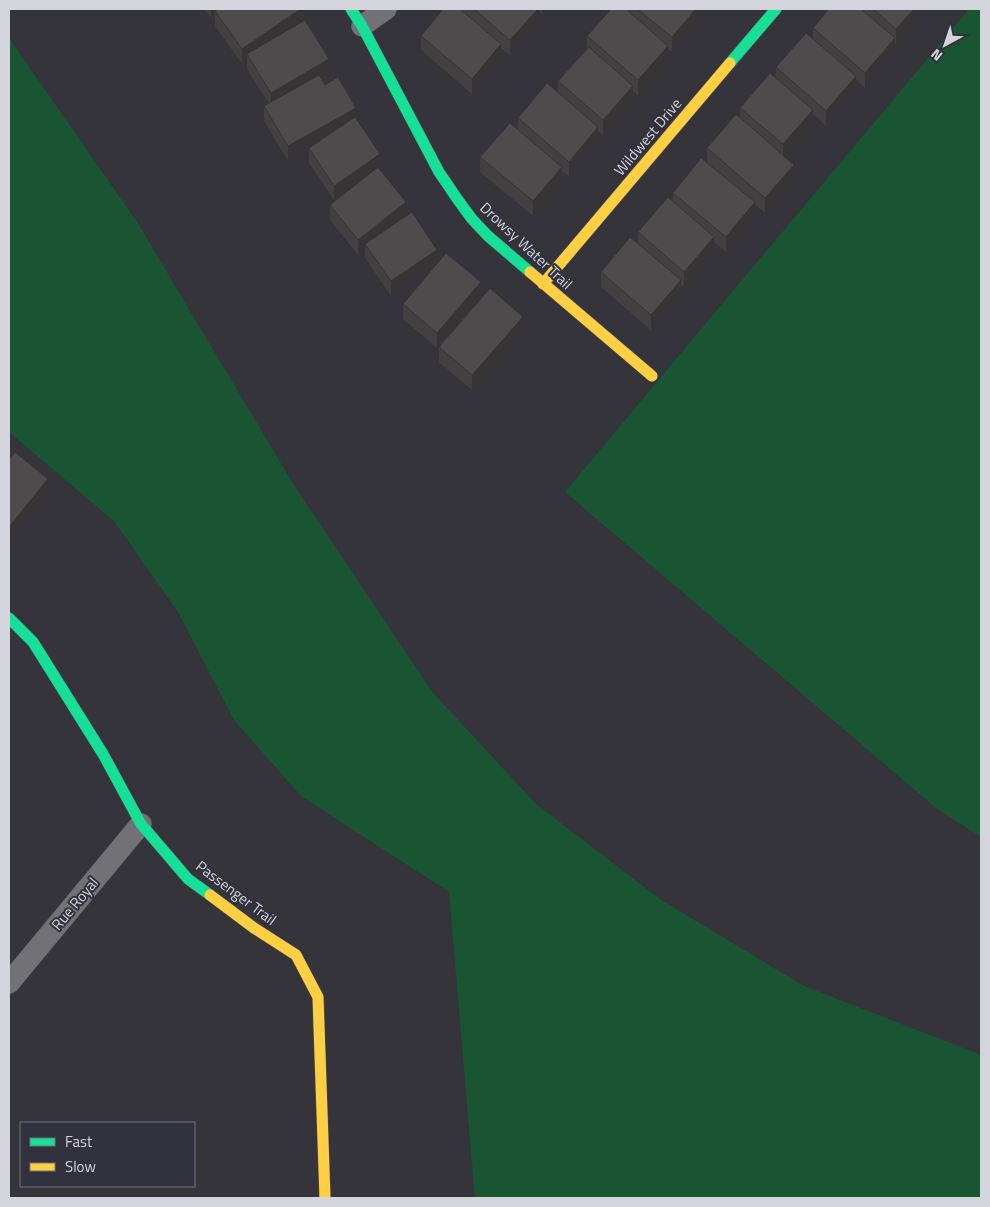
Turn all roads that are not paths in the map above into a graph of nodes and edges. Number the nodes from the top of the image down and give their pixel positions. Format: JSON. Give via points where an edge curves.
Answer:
{"nodes":[{"id":1,"x":386,"y":9,"type":"edge"},
{"id":2,"x":776,"y":9,"type":"edge"},
{"id":3,"x":356,"y":17,"type":"edge"},
{"id":4,"x":543,"y":284,"type":"junction"},
{"id":5,"x":652,"y":376,"type":"dead end"},
{"id":6,"x":9,"y":618,"type":"edge"},
{"id":7,"x":141,"y":824,"type":"junction"},
{"id":8,"x":9,"y":983,"type":"edge"},
{"id":9,"x":325,"y":1198,"type":"edge"}],
"edges":[{"from":1,"to":3,"type":"street"},
{"from":2,"to":4,"type":"street","name":"Wildwest Drive"},
{"from":3,"to":4,"type":"street","name":"Drowsy Water Trail","via":[[439,172],[458,200],[488,236]]},
{"from":4,"to":5,"type":"street","name":"Drowsy Water Trail"},
{"from":6,"to":7,"type":"street","name":"Passenger Trail","via":[[33,642]]},
{"from":7,"to":8,"type":"street","name":"Rue Royal"},
{"from":7,"to":9,"type":"street","name":"Passenger Trail","via":[[188,879],[296,955],[318,997]]}]}
